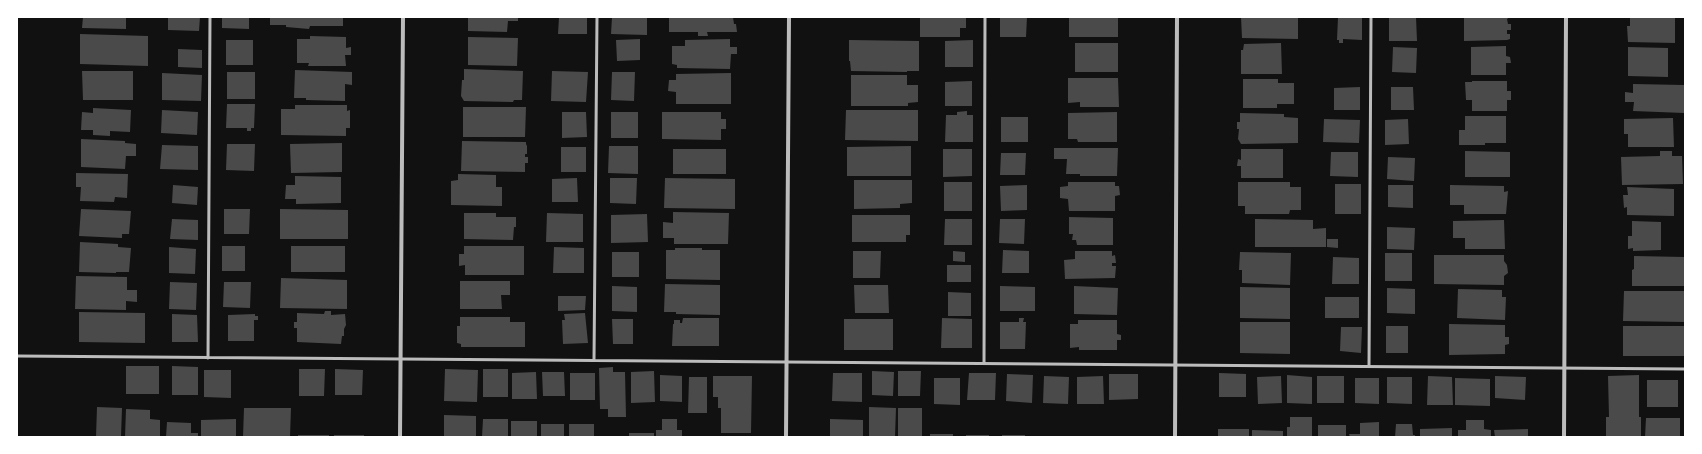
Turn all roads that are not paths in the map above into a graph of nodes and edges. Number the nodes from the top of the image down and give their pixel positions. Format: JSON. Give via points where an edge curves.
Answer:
{"nodes":[{"id":1,"x":210,"y":17,"type":"edge"},
{"id":2,"x":403,"y":17,"type":"edge"},
{"id":3,"x":597,"y":17,"type":"edge"},
{"id":4,"x":789,"y":17,"type":"edge"},
{"id":5,"x":985,"y":17,"type":"edge"},
{"id":6,"x":1177,"y":17,"type":"edge"},
{"id":7,"x":1371,"y":17,"type":"edge"},
{"id":8,"x":1566,"y":17,"type":"edge"},
{"id":9,"x":17,"y":356,"type":"edge"},
{"id":10,"x":208,"y":358,"type":"junction"},
{"id":11,"x":400,"y":359,"type":"junction"},
{"id":12,"x":594,"y":360,"type":"junction"},
{"id":13,"x":786,"y":362,"type":"junction"},
{"id":14,"x":984,"y":363,"type":"junction"},
{"id":15,"x":1175,"y":365,"type":"junction"},
{"id":16,"x":1369,"y":366,"type":"junction"},
{"id":17,"x":1564,"y":368,"type":"junction"},
{"id":18,"x":1685,"y":369,"type":"edge"},
{"id":19,"x":400,"y":437,"type":"edge"},
{"id":20,"x":786,"y":437,"type":"edge"},
{"id":21,"x":1175,"y":437,"type":"edge"},
{"id":22,"x":1564,"y":437,"type":"edge"}],
"edges":[{"from":1,"to":10,"type":"lane"},
{"from":2,"to":11,"type":"street"},
{"from":3,"to":12,"type":"lane"},
{"from":4,"to":13,"type":"street"},
{"from":5,"to":14,"type":"lane"},
{"from":6,"to":15,"type":"street"},
{"from":7,"to":16,"type":"lane"},
{"from":8,"to":17,"type":"street"},
{"from":9,"to":10,"type":"lane"},
{"from":10,"to":11,"type":"lane"},
{"from":11,"to":12,"type":"lane"},
{"from":11,"to":19,"type":"street"},
{"from":12,"to":13,"type":"lane"},
{"from":13,"to":14,"type":"lane"},
{"from":13,"to":20,"type":"street"},
{"from":14,"to":15,"type":"lane"},
{"from":15,"to":16,"type":"lane"},
{"from":15,"to":21,"type":"street"},
{"from":16,"to":17,"type":"lane"},
{"from":17,"to":18,"type":"lane"},
{"from":17,"to":22,"type":"street"}]}
